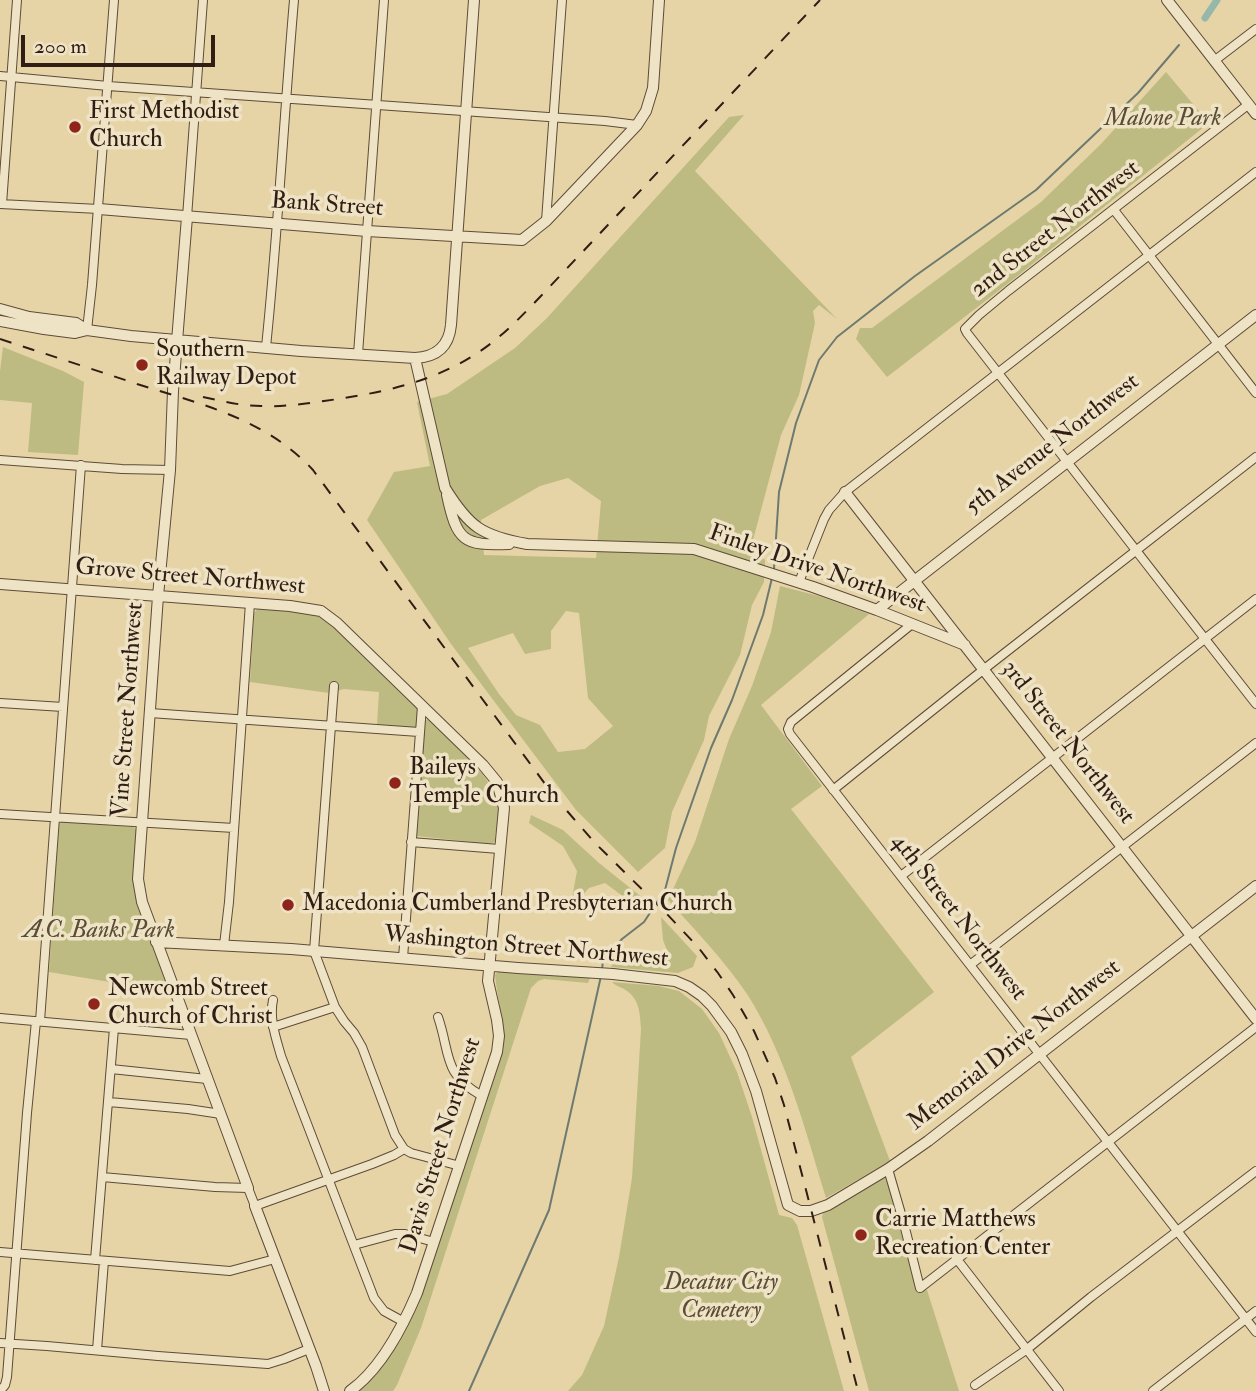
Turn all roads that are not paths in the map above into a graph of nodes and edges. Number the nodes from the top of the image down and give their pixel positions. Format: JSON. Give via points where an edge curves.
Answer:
{"nodes":[{"id":1,"x":17,"y":0,"type":"edge"},
{"id":2,"x":114,"y":0,"type":"edge"},
{"id":3,"x":203,"y":0,"type":"edge"},
{"id":4,"x":294,"y":0,"type":"edge"},
{"id":5,"x":384,"y":0,"type":"edge"},
{"id":6,"x":474,"y":0,"type":"edge"},
{"id":7,"x":562,"y":0,"type":"edge"},
{"id":8,"x":659,"y":0,"type":"edge"},
{"id":9,"x":1167,"y":0,"type":"edge"},
{"id":10,"x":1256,"y":29,"type":"edge"},
{"id":11,"x":1214,"y":61,"type":"junction"},
{"id":12,"x":0,"y":76,"type":"edge"},
{"id":13,"x":11,"y":76,"type":"junction"},
{"id":14,"x":108,"y":86,"type":"junction"},
{"id":15,"x":197,"y":91,"type":"junction"},
{"id":16,"x":286,"y":98,"type":"junction"},
{"id":17,"x":376,"y":104,"type":"junction"},
{"id":18,"x":1249,"y":104,"type":"junction"},
{"id":19,"x":466,"y":111,"type":"junction"},
{"id":20,"x":1256,"y":114,"type":"edge"},
{"id":21,"x":554,"y":117,"type":"junction"},
{"id":22,"x":638,"y":125,"type":"junction"},
{"id":23,"x":1256,"y":172,"type":"edge"},
{"id":24,"x":1,"y":204,"type":"edge"},
{"id":25,"x":99,"y":209,"type":"junction"},
{"id":26,"x":1114,"y":210,"type":"junction"},
{"id":27,"x":187,"y":217,"type":"junction"},
{"id":28,"x":546,"y":221,"type":"junction"},
{"id":29,"x":278,"y":223,"type":"junction"},
{"id":30,"x":367,"y":230,"type":"junction"},
{"id":31,"x":457,"y":237,"type":"junction"},
{"id":32,"x":1150,"y":256,"type":"junction"},
{"id":33,"x":0,"y":309,"type":"edge"},
{"id":34,"x":1256,"y":314,"type":"edge"},
{"id":35,"x":0,"y":321,"type":"edge"},
{"id":36,"x":87,"y":330,"type":"junction"},
{"id":37,"x":178,"y":340,"type":"junction"},
{"id":38,"x":1218,"y":344,"type":"junction"},
{"id":39,"x":266,"y":347,"type":"junction"},
{"id":40,"x":359,"y":354,"type":"junction"},
{"id":41,"x":415,"y":358,"type":"junction"},
{"id":42,"x":998,"y":373,"type":"junction"},
{"id":43,"x":1256,"y":393,"type":"edge"},
{"id":44,"x":1256,"y":457,"type":"edge"},
{"id":45,"x":0,"y":460,"type":"edge"},
{"id":46,"x":1067,"y":461,"type":"junction"},
{"id":47,"x":81,"y":465,"type":"junction"},
{"id":48,"x":170,"y":470,"type":"junction"},
{"id":49,"x":445,"y":488,"type":"junction"},
{"id":50,"x":845,"y":492,"type":"junction"},
{"id":51,"x":527,"y":544,"type":"junction"},
{"id":52,"x":1135,"y":550,"type":"junction"},
{"id":53,"x":915,"y":581,"type":"junction"},
{"id":54,"x":799,"y":582,"type":"junction"},
{"id":55,"x":0,"y":584,"type":"edge"},
{"id":56,"x":72,"y":589,"type":"junction"},
{"id":57,"x":158,"y":596,"type":"junction"},
{"id":58,"x":1256,"y":599,"type":"edge"},
{"id":59,"x":250,"y":603,"type":"junction"},
{"id":60,"x":877,"y":610,"type":"junction"},
{"id":61,"x":912,"y":624,"type":"junction"},
{"id":62,"x":1205,"y":638,"type":"junction"},
{"id":63,"x":965,"y":645,"type":"junction"},
{"id":64,"x":983,"y":670,"type":"junction"},
{"id":65,"x":334,"y":686,"type":"dead end"},
{"id":66,"x":0,"y":703,"type":"edge"},
{"id":67,"x":1256,"y":704,"type":"edge"},
{"id":68,"x":422,"y":706,"type":"junction"},
{"id":69,"x":63,"y":707,"type":"junction"},
{"id":70,"x":150,"y":713,"type":"junction"},
{"id":71,"x":241,"y":721,"type":"junction"},
{"id":72,"x":330,"y":727,"type":"junction"},
{"id":73,"x":419,"y":732,"type":"junction"},
{"id":74,"x":1256,"y":743,"type":"edge"},
{"id":75,"x":1052,"y":758,"type":"junction"},
{"id":76,"x":833,"y":790,"type":"junction"},
{"id":77,"x":0,"y":814,"type":"edge"},
{"id":78,"x":56,"y":817,"type":"junction"},
{"id":79,"x":142,"y":822,"type":"junction"},
{"id":80,"x":234,"y":828,"type":"junction"},
{"id":81,"x":411,"y":842,"type":"junction"},
{"id":82,"x":1122,"y":848,"type":"junction"},
{"id":83,"x":499,"y":849,"type":"junction"},
{"id":84,"x":901,"y":876,"type":"junction"},
{"id":85,"x":1256,"y":886,"type":"edge"},
{"id":86,"x":1191,"y":936,"type":"junction"},
{"id":87,"x":156,"y":942,"type":"junction"},
{"id":88,"x":225,"y":945,"type":"junction"},
{"id":89,"x":314,"y":951,"type":"junction"},
{"id":90,"x":402,"y":958,"type":"junction"},
{"id":91,"x":489,"y":965,"type":"junction"},
{"id":92,"x":970,"y":965,"type":"junction"},
{"id":93,"x":273,"y":1000,"type":"dead end"},
{"id":94,"x":335,"y":1007,"type":"junction"},
{"id":95,"x":438,"y":1017,"type":"dead end"},
{"id":96,"x":0,"y":1018,"type":"edge"},
{"id":97,"x":1256,"y":1019,"type":"edge"},
{"id":98,"x":38,"y":1021,"type":"junction"},
{"id":99,"x":273,"y":1027,"type":"junction"},
{"id":100,"x":1256,"y":1027,"type":"edge"},
{"id":101,"x":114,"y":1028,"type":"junction"},
{"id":102,"x":191,"y":1035,"type":"junction"},
{"id":103,"x":1039,"y":1053,"type":"junction"},
{"id":104,"x":111,"y":1069,"type":"junction"},
{"id":105,"x":207,"y":1079,"type":"junction"},
{"id":106,"x":482,"y":1096,"type":"junction"},
{"id":107,"x":109,"y":1102,"type":"junction"},
{"id":108,"x":221,"y":1114,"type":"junction"},
{"id":109,"x":1108,"y":1141,"type":"junction"},
{"id":110,"x":404,"y":1149,"type":"junction"},
{"id":111,"x":460,"y":1166,"type":"junction"},
{"id":112,"x":888,"y":1169,"type":"junction"},
{"id":113,"x":1256,"y":1171,"type":"edge"},
{"id":114,"x":102,"y":1177,"type":"junction"},
{"id":115,"x":329,"y":1180,"type":"junction"},
{"id":116,"x":248,"y":1188,"type":"junction"},
{"id":117,"x":788,"y":1205,"type":"joint"},
{"id":118,"x":255,"y":1206,"type":"junction"},
{"id":119,"x":1177,"y":1231,"type":"junction"},
{"id":120,"x":434,"y":1242,"type":"junction"},
{"id":121,"x":354,"y":1245,"type":"junction"},
{"id":122,"x":0,"y":1252,"type":"edge"},
{"id":123,"x":18,"y":1253,"type":"junction"},
{"id":124,"x":956,"y":1258,"type":"junction"},
{"id":125,"x":275,"y":1259,"type":"junction"},
{"id":126,"x":100,"y":1260,"type":"junction"},
{"id":127,"x":1256,"y":1311,"type":"edge"},
{"id":128,"x":1245,"y":1318,"type":"junction"},
{"id":129,"x":404,"y":1322,"type":"junction"},
{"id":130,"x":1256,"y":1332,"type":"edge"},
{"id":131,"x":0,"y":1343,"type":"edge"},
{"id":132,"x":10,"y":1344,"type":"junction"},
{"id":133,"x":309,"y":1349,"type":"junction"},
{"id":134,"x":97,"y":1350,"type":"junction"},
{"id":135,"x":1026,"y":1350,"type":"junction"},
{"id":136,"x":975,"y":1385,"type":"dead end"},
{"id":137,"x":326,"y":1390,"type":"edge"},
{"id":138,"x":0,"y":1391,"type":"edge"},
{"id":139,"x":350,"y":1391,"type":"edge"},
{"id":140,"x":1059,"y":1391,"type":"edge"},
{"id":141,"x":1153,"y":1391,"type":"edge"}],
"edges":[{"from":1,"to":13,"type":"street"},
{"from":2,"to":14,"type":"street"},
{"from":3,"to":15,"type":"street"},
{"from":4,"to":16,"type":"street"},
{"from":5,"to":17,"type":"street"},
{"from":6,"to":19,"type":"street"},
{"from":7,"to":21,"type":"street"},
{"from":8,"to":22,"type":"street","via":[[653,88]]},
{"from":9,"to":11,"type":"street"},
{"from":10,"to":11,"type":"street"},
{"from":11,"to":18,"type":"street"},
{"from":12,"to":13,"type":"street"},
{"from":13,"to":14,"type":"street"},
{"from":13,"to":24,"type":"street"},
{"from":14,"to":15,"type":"street"},
{"from":14,"to":25,"type":"street"},
{"from":15,"to":16,"type":"street"},
{"from":15,"to":27,"type":"street"},
{"from":16,"to":17,"type":"street"},
{"from":16,"to":29,"type":"street"},
{"from":17,"to":19,"type":"street"},
{"from":17,"to":30,"type":"street"},
{"from":18,"to":20,"type":"street"},
{"from":18,"to":26,"type":"street","name":"2nd Street Northwest"},
{"from":19,"to":21,"type":"street"},
{"from":19,"to":31,"type":"street"},
{"from":21,"to":22,"type":"street"},
{"from":21,"to":28,"type":"street"},
{"from":22,"to":28,"type":"street","name":"Bank Street"},
{"from":23,"to":32,"type":"street"},
{"from":24,"to":25,"type":"street"},
{"from":25,"to":27,"type":"street","name":"Bank Street"},
{"from":25,"to":36,"type":"street"},
{"from":26,"to":32,"type":"street"},
{"from":26,"to":42,"type":"street","name":"2nd Street Northwest","via":[[965,329]]},
{"from":27,"to":29,"type":"street","name":"Bank Street"},
{"from":27,"to":37,"type":"street","name":"Vine Street Northwest"},
{"from":28,"to":31,"type":"street","name":"Bank Street","via":[[522,240]]},
{"from":29,"to":30,"type":"street","name":"Bank Street"},
{"from":29,"to":39,"type":"street"},
{"from":30,"to":31,"type":"street","name":"Bank Street"},
{"from":30,"to":40,"type":"street"},
{"from":31,"to":41,"type":"street","via":[[450,333],[437,353]]},
{"from":32,"to":38,"type":"street"},
{"from":32,"to":42,"type":"street"},
{"from":33,"to":36,"type":"street","via":[[76,323]]},
{"from":34,"to":38,"type":"street","name":"5th Avenue Northwest"},
{"from":35,"to":36,"type":"street","via":[[44,330]]},
{"from":36,"to":37,"type":"street"},
{"from":37,"to":39,"type":"street"},
{"from":37,"to":48,"type":"street","name":"Vine Street Northwest"},
{"from":38,"to":43,"type":"street"},
{"from":38,"to":46,"type":"street","name":"5th Avenue Northwest"},
{"from":39,"to":40,"type":"street"},
{"from":40,"to":41,"type":"street"},
{"from":41,"to":49,"type":"street","name":"Finley Drive Northwest"},
{"from":42,"to":46,"type":"street","name":"2nd Street Northwest"},
{"from":42,"to":50,"type":"street"},
{"from":44,"to":52,"type":"street"},
{"from":45,"to":47,"type":"street"},
{"from":46,"to":52,"type":"street","name":"2nd Street Northwest"},
{"from":46,"to":53,"type":"street","name":"5th Avenue Northwest"},
{"from":47,"to":48,"type":"street"},
{"from":47,"to":56,"type":"street"},
{"from":48,"to":57,"type":"street","name":"Vine Street Northwest"},
{"from":49,"to":51,"type":"street","name":"Finley Drive Northwest","via":[[474,525],[490,535]]},
{"from":49,"to":51,"type":"street","name":"Finley Drive Northwest","via":[[461,535],[473,543]]},
{"from":50,"to":53,"type":"street","name":"3rd Street Northwest"},
{"from":50,"to":54,"type":"street","via":[[824,519]]},
{"from":51,"to":54,"type":"street","name":"Finley Drive Northwest","via":[[694,549]]},
{"from":52,"to":62,"type":"street","name":"2nd Street Northwest"},
{"from":52,"to":64,"type":"street"},
{"from":53,"to":60,"type":"street","name":"5th Avenue Northwest"},
{"from":53,"to":63,"type":"street","name":"3rd Street Northwest"},
{"from":54,"to":60,"type":"street","name":"Finley Drive Northwest"},
{"from":55,"to":56,"type":"street","name":"Grove Street Northwest"},
{"from":56,"to":57,"type":"street","name":"Grove Street Northwest"},
{"from":56,"to":69,"type":"street"},
{"from":57,"to":59,"type":"street","name":"Grove Street Northwest"},
{"from":57,"to":70,"type":"street","name":"Vine Street Northwest"},
{"from":58,"to":62,"type":"street"},
{"from":59,"to":68,"type":"street","name":"Grove Street Northwest","via":[[313,609],[328,615]]},
{"from":59,"to":71,"type":"street"},
{"from":60,"to":61,"type":"street","name":"Finley Drive Northwest"},
{"from":61,"to":63,"type":"street","name":"Finley Drive Northwest"},
{"from":61,"to":76,"type":"street","name":"4th Street Northwest","via":[[789,724],[790,734]]},
{"from":62,"to":67,"type":"street","name":"2nd Street Northwest"},
{"from":62,"to":75,"type":"street"},
{"from":63,"to":64,"type":"street","name":"3rd Street Northwest"},
{"from":64,"to":75,"type":"street","name":"3rd Street Northwest"},
{"from":64,"to":76,"type":"street"},
{"from":65,"to":72,"type":"street"},
{"from":66,"to":69,"type":"street"},
{"from":68,"to":73,"type":"street"},
{"from":68,"to":83,"type":"street","name":"Grove Street Northwest","via":[[497,782],[503,808]]},
{"from":69,"to":78,"type":"street"},
{"from":70,"to":71,"type":"street"},
{"from":70,"to":79,"type":"street","name":"Vine Street Northwest"},
{"from":71,"to":72,"type":"street"},
{"from":71,"to":80,"type":"street"},
{"from":72,"to":73,"type":"street"},
{"from":72,"to":89,"type":"street"},
{"from":73,"to":81,"type":"street"},
{"from":74,"to":82,"type":"street"},
{"from":75,"to":82,"type":"street","name":"3rd Street Northwest"},
{"from":75,"to":84,"type":"street"},
{"from":76,"to":84,"type":"street","name":"4th Street Northwest"},
{"from":77,"to":78,"type":"street"},
{"from":78,"to":79,"type":"street"},
{"from":78,"to":98,"type":"street"},
{"from":79,"to":80,"type":"street"},
{"from":79,"to":87,"type":"street","name":"Vine Street Northwest","via":[[140,894]]},
{"from":80,"to":88,"type":"street"},
{"from":81,"to":83,"type":"street"},
{"from":81,"to":90,"type":"street"},
{"from":82,"to":86,"type":"street","name":"3rd Street Northwest"},
{"from":82,"to":92,"type":"street"},
{"from":83,"to":91,"type":"street","name":"Davis Street Northwest"},
{"from":84,"to":92,"type":"street","name":"4th Street Northwest"},
{"from":85,"to":86,"type":"street","name":"Memorial Drive Northwest"},
{"from":86,"to":97,"type":"street","name":"3rd Street Northwest"},
{"from":86,"to":103,"type":"street","name":"Memorial Drive Northwest"},
{"from":87,"to":88,"type":"street","name":"Washington Street Northwest"},
{"from":87,"to":102,"type":"street","name":"Vine Street Northwest"},
{"from":88,"to":89,"type":"street","name":"Washington Street Northwest"},
{"from":89,"to":90,"type":"street","name":"Washington Street Northwest"},
{"from":89,"to":94,"type":"street"},
{"from":90,"to":91,"type":"street","name":"Washington Street Northwest"},
{"from":91,"to":106,"type":"street","name":"Davis Street Northwest","via":[[499,1036]]},
{"from":91,"to":117,"type":"street","name":"Washington Street Northwest","via":[[675,981],[702,996],[742,1054]]},
{"from":92,"to":103,"type":"street","name":"4th Street Northwest"},
{"from":93,"to":99,"type":"street"},
{"from":94,"to":99,"type":"street"},
{"from":94,"to":110,"type":"street","via":[[362,1047]]},
{"from":95,"to":106,"type":"street","via":[[458,1079]]},
{"from":96,"to":98,"type":"street"},
{"from":98,"to":101,"type":"street"},
{"from":98,"to":123,"type":"street"},
{"from":99,"to":115,"type":"street"},
{"from":100,"to":109,"type":"street"},
{"from":101,"to":102,"type":"street"},
{"from":101,"to":104,"type":"street"},
{"from":102,"to":105,"type":"street","name":"Vine Street Northwest"},
{"from":103,"to":109,"type":"street","name":"4th Street Northwest"},
{"from":103,"to":112,"type":"street","name":"Memorial Drive Northwest"},
{"from":104,"to":105,"type":"street"},
{"from":104,"to":107,"type":"street"},
{"from":105,"to":108,"type":"street","name":"Vine Street Northwest"},
{"from":106,"to":111,"type":"street","name":"Davis Street Northwest"},
{"from":107,"to":108,"type":"street"},
{"from":107,"to":114,"type":"street"},
{"from":108,"to":116,"type":"street","name":"Vine Street Northwest"},
{"from":109,"to":119,"type":"street","name":"4th Street Northwest"},
{"from":109,"to":124,"type":"street"},
{"from":110,"to":111,"type":"street"},
{"from":110,"to":115,"type":"street"},
{"from":111,"to":120,"type":"street","name":"Davis Street Northwest"},
{"from":112,"to":117,"type":"street","name":"Memorial Drive Northwest","via":[[828,1205],[800,1211]]},
{"from":112,"to":124,"type":"street","via":[[920,1287]]},
{"from":113,"to":119,"type":"street"},
{"from":114,"to":116,"type":"street"},
{"from":114,"to":126,"type":"street"},
{"from":115,"to":118,"type":"street"},
{"from":115,"to":121,"type":"street"},
{"from":116,"to":118,"type":"street"},
{"from":118,"to":125,"type":"street"},
{"from":119,"to":128,"type":"street","name":"4th Street Northwest"},
{"from":119,"to":135,"type":"street"},
{"from":120,"to":121,"type":"street","via":[[395,1234]]},
{"from":120,"to":129,"type":"street","name":"Davis Street Northwest"},
{"from":121,"to":129,"type":"street","via":[[379,1306]]},
{"from":122,"to":123,"type":"street"},
{"from":123,"to":126,"type":"street"},
{"from":123,"to":132,"type":"street"},
{"from":124,"to":135,"type":"street"},
{"from":125,"to":126,"type":"street","via":[[230,1271]]},
{"from":125,"to":133,"type":"street"},
{"from":126,"to":134,"type":"street"},
{"from":127,"to":128,"type":"street"},
{"from":128,"to":130,"type":"street","name":"4th Street Northwest"},
{"from":128,"to":141,"type":"street"},
{"from":129,"to":139,"type":"street","name":"Davis Street Northwest","via":[[373,1368]]},
{"from":131,"to":132,"type":"street"},
{"from":132,"to":134,"type":"street"},
{"from":132,"to":138,"type":"street","via":[[8,1377]]},
{"from":133,"to":134,"type":"street","via":[[268,1364]]},
{"from":133,"to":137,"type":"street"},
{"from":135,"to":136,"type":"street"},
{"from":135,"to":140,"type":"street"}]}
